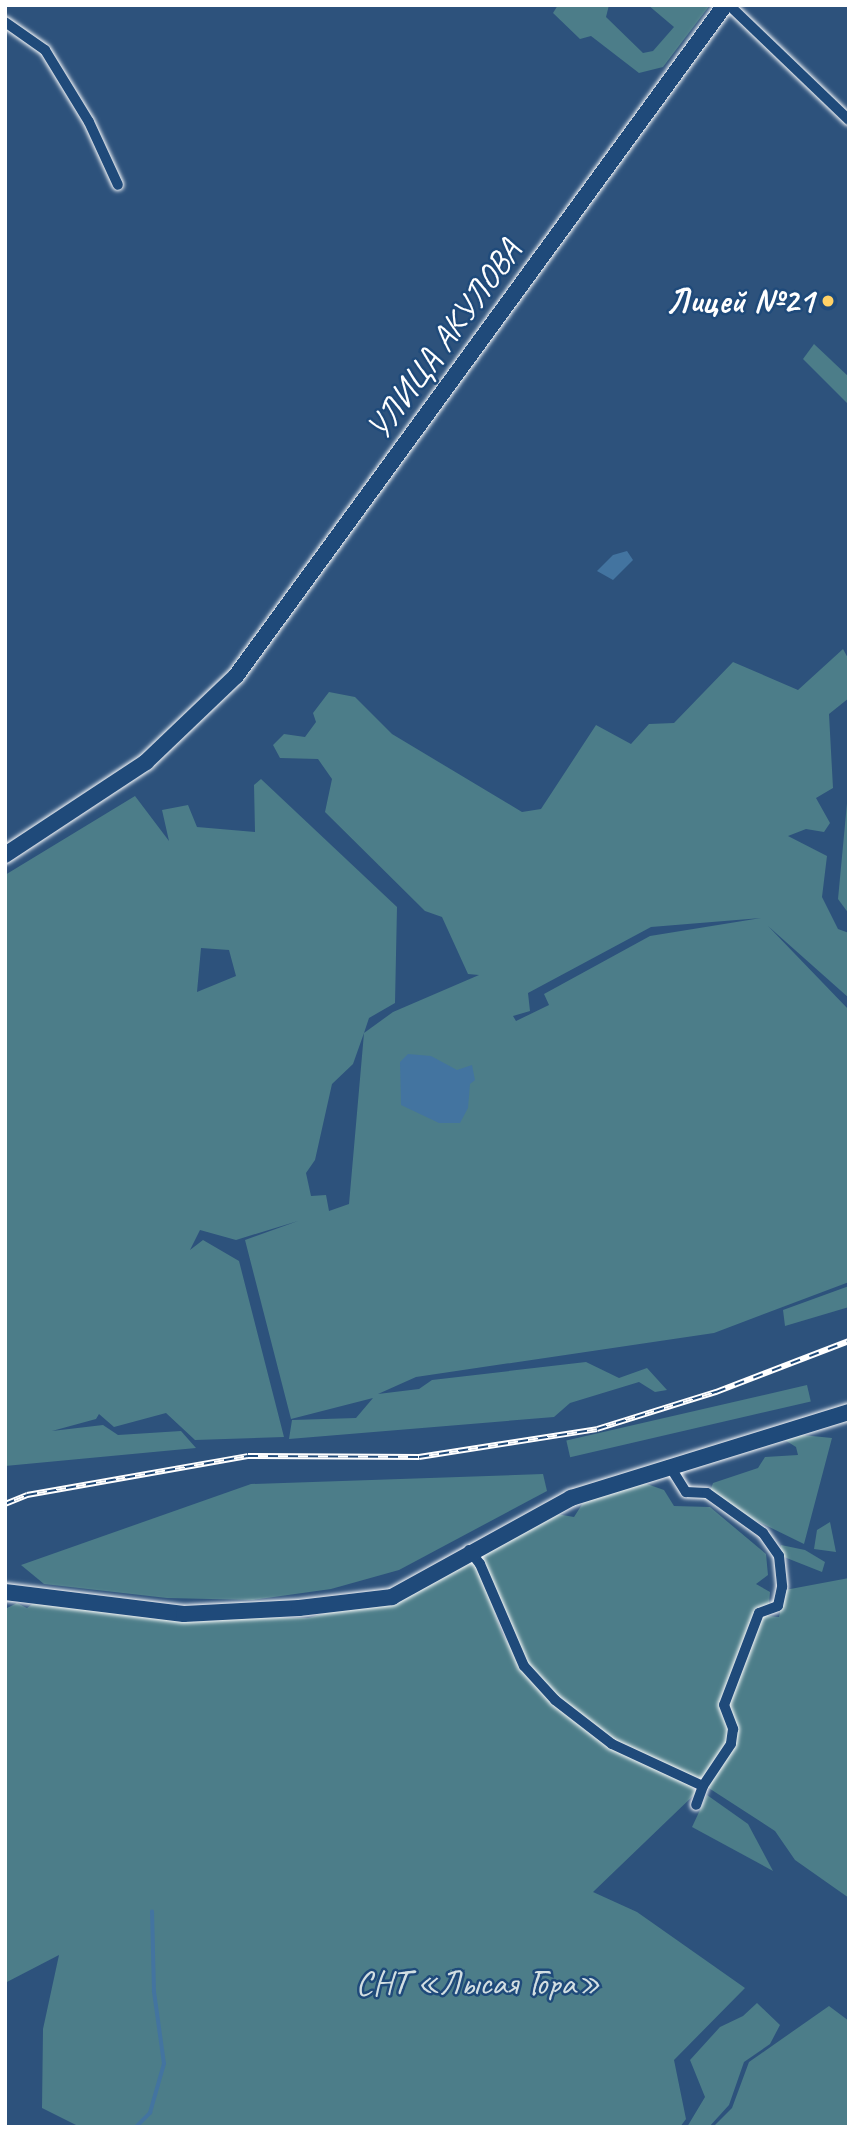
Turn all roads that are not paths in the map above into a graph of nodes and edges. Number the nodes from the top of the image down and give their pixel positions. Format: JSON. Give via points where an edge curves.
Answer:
{"nodes":[{"id":1,"x":727,"y":5,"type":"edge"},
{"id":2,"x":5,"y":22,"type":"edge"},
{"id":3,"x":849,"y":120,"type":"edge"},
{"id":4,"x":118,"y":185,"type":"dead end"},
{"id":5,"x":5,"y":855,"type":"edge"},
{"id":6,"x":849,"y":1412,"type":"edge"},
{"id":7,"x":669,"y":1465,"type":"junction"},
{"id":8,"x":469,"y":1550,"type":"junction"},
{"id":9,"x":5,"y":1591,"type":"edge"},
{"id":10,"x":703,"y":1786,"type":"junction"},
{"id":11,"x":696,"y":1805,"type":"dead end"}],
"edges":[{"from":1,"to":3,"type":"street"},
{"from":1,"to":5,"type":"main road","name":"УЛИЦА АКУЛОВА","via":[[293,602],[208,707],[146,762]]},
{"from":2,"to":4,"type":"street","via":[[46,50],[89,122]]},
{"from":6,"to":7,"type":"main road"},
{"from":7,"to":8,"type":"main road","via":[[570,1498]]},
{"from":7,"to":10,"type":"street","via":[[686,1492],[707,1493],[764,1533],[779,1556],[782,1587],[778,1606],[759,1614],[724,1705],[733,1730],[731,1744]]},
{"from":8,"to":9,"type":"main road","via":[[392,1597],[299,1608],[184,1614]]},
{"from":8,"to":10,"type":"street","via":[[480,1564],[524,1666],[555,1700],[612,1744]]},
{"from":10,"to":11,"type":"street"}]}
